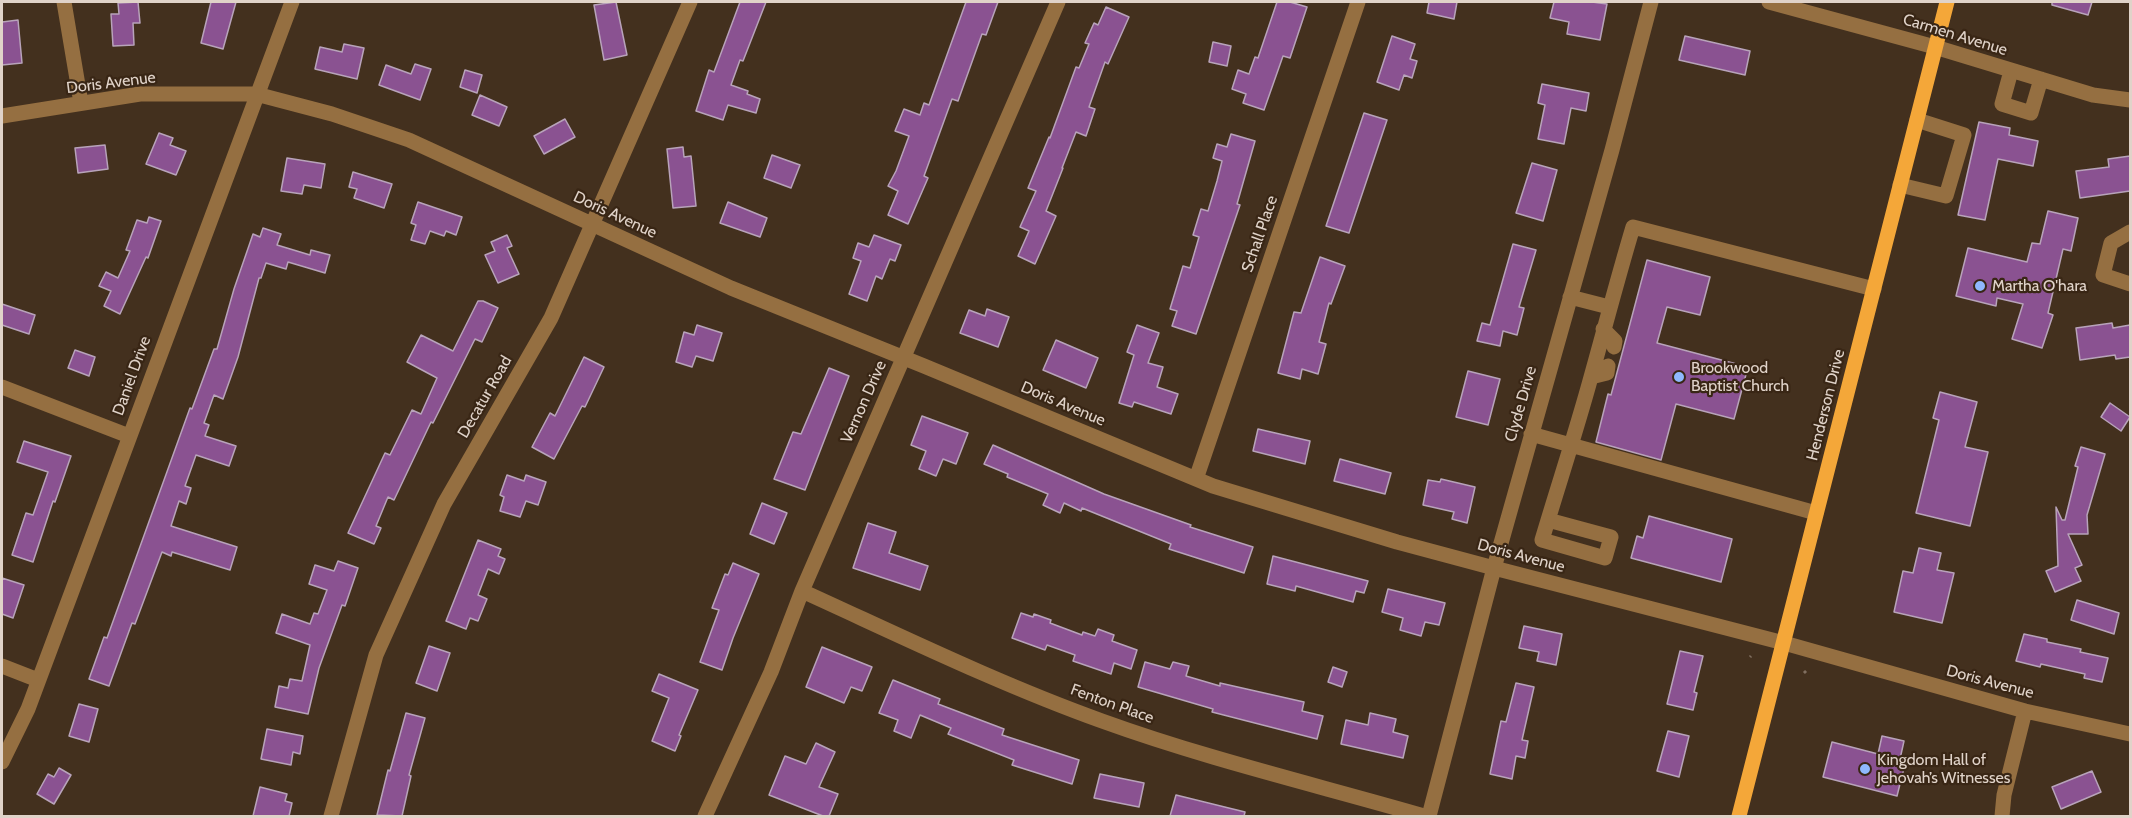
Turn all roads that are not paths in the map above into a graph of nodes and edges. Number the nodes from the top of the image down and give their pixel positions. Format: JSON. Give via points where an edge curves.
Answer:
{"nodes":[{"id":1,"x":64,"y":2,"type":"edge"},
{"id":2,"x":292,"y":2,"type":"edge"},
{"id":3,"x":690,"y":2,"type":"edge"},
{"id":4,"x":1058,"y":2,"type":"edge"},
{"id":5,"x":1358,"y":2,"type":"edge"},
{"id":6,"x":1651,"y":2,"type":"edge"},
{"id":7,"x":1769,"y":2,"type":"edge"},
{"id":8,"x":1947,"y":2,"type":"edge"},
{"id":9,"x":1935,"y":47,"type":"junction"},
{"id":10,"x":2011,"y":71,"type":"junction"},
{"id":11,"x":2041,"y":80,"type":"junction"},
{"id":12,"x":256,"y":94,"type":"junction"},
{"id":13,"x":2130,"y":100,"type":"edge"},
{"id":14,"x":81,"y":104,"type":"junction"},
{"id":15,"x":2,"y":116,"type":"edge"},
{"id":16,"x":1917,"y":120,"type":"junction"},
{"id":17,"x":1900,"y":185,"type":"junction"},
{"id":18,"x":593,"y":225,"type":"junction"},
{"id":19,"x":2130,"y":232,"type":"edge"},
{"id":20,"x":2130,"y":284,"type":"edge"},
{"id":21,"x":1874,"y":289,"type":"junction"},
{"id":22,"x":1570,"y":297,"type":"junction"},
{"id":23,"x":1609,"y":307,"type":"junction"},
{"id":24,"x":1603,"y":329,"type":"junction"},
{"id":25,"x":1614,"y":347,"type":"dead end"},
{"id":26,"x":903,"y":357,"type":"junction"},
{"id":27,"x":1608,"y":366,"type":"dead end"},
{"id":28,"x":1591,"y":377,"type":"junction"},
{"id":29,"x":2,"y":387,"type":"edge"},
{"id":30,"x":1532,"y":434,"type":"junction"},
{"id":31,"x":129,"y":436,"type":"junction"},
{"id":32,"x":1571,"y":446,"type":"junction"},
{"id":33,"x":1196,"y":479,"type":"junction"},
{"id":34,"x":1816,"y":513,"type":"junction"},
{"id":35,"x":1548,"y":520,"type":"dead end"},
{"id":36,"x":1494,"y":568,"type":"junction"},
{"id":37,"x":802,"y":591,"type":"junction"},
{"id":38,"x":1784,"y":643,"type":"junction"},
{"id":39,"x":2,"y":666,"type":"edge"},
{"id":40,"x":38,"y":680,"type":"junction"},
{"id":41,"x":2025,"y":711,"type":"junction"},
{"id":42,"x":2130,"y":734,"type":"edge"},
{"id":43,"x":2,"y":762,"type":"edge"},
{"id":44,"x":331,"y":816,"type":"edge"},
{"id":45,"x":705,"y":816,"type":"edge"},
{"id":46,"x":1426,"y":816,"type":"edge"},
{"id":47,"x":1739,"y":816,"type":"edge"},
{"id":48,"x":2002,"y":816,"type":"edge"}],
"edges":[{"from":1,"to":14,"type":"street"},
{"from":2,"to":12,"type":"street","name":"Daniel Drive"},
{"from":3,"to":18,"type":"street","name":"Decatur Road"},
{"from":4,"to":26,"type":"street","name":"Vernon Drive"},
{"from":5,"to":33,"type":"street","name":"Schall Place"},
{"from":6,"to":22,"type":"street","name":"Clyde Drive"},
{"from":7,"to":9,"type":"street","name":"Carmen Avenue"},
{"from":8,"to":9,"type":"main road","name":"Henderson Drive"},
{"from":9,"to":10,"type":"street","name":"Carmen Avenue"},
{"from":9,"to":16,"type":"main road","name":"Henderson Drive"},
{"from":10,"to":11,"type":"street","name":"Carmen Avenue"},
{"from":10,"to":11,"type":"street","via":[[2002,104],[2031,113]]},
{"from":11,"to":13,"type":"street","name":"Carmen Avenue","via":[[2093,95]]},
{"from":12,"to":14,"type":"street","name":"Doris Avenue","via":[[140,94]]},
{"from":12,"to":18,"type":"street","name":"Doris Avenue","via":[[409,140]]},
{"from":12,"to":31,"type":"street","name":"Daniel Drive"},
{"from":14,"to":15,"type":"street","name":"Doris Avenue"},
{"from":16,"to":17,"type":"main road","name":"Henderson Drive"},
{"from":16,"to":17,"type":"street","via":[[1964,135],[1946,196]]},
{"from":17,"to":21,"type":"main road","name":"Henderson Drive"},
{"from":18,"to":26,"type":"street","name":"Doris Avenue","via":[[730,288]]},
{"from":18,"to":44,"type":"street","name":"Decatur Road","via":[[551,318],[444,504],[376,655]]},
{"from":19,"to":20,"type":"street","via":[[2111,243],[2103,275]]},
{"from":21,"to":23,"type":"street","via":[[1633,227]]},
{"from":21,"to":34,"type":"main road","name":"Henderson Drive"},
{"from":22,"to":23,"type":"street"},
{"from":22,"to":30,"type":"street","name":"Clyde Drive"},
{"from":23,"to":24,"type":"street"},
{"from":24,"to":25,"type":"street","via":[[1615,341]]},
{"from":24,"to":28,"type":"street"},
{"from":26,"to":33,"type":"street","name":"Doris Avenue"},
{"from":26,"to":37,"type":"street","name":"Vernon Drive"},
{"from":27,"to":28,"type":"street","via":[[1607,373]]},
{"from":28,"to":32,"type":"street"},
{"from":29,"to":31,"type":"street"},
{"from":30,"to":32,"type":"street"},
{"from":30,"to":36,"type":"street","name":"Clyde Drive"},
{"from":31,"to":40,"type":"street","name":"Daniel Drive"},
{"from":32,"to":34,"type":"street"},
{"from":32,"to":35,"type":"street"},
{"from":33,"to":36,"type":"street","name":"Doris Avenue"},
{"from":34,"to":38,"type":"main road","name":"Henderson Drive"},
{"from":36,"to":38,"type":"street","name":"Doris Avenue"},
{"from":36,"to":46,"type":"street","name":"Clyde Drive"},
{"from":37,"to":45,"type":"street","name":"Vernon Drive","via":[[771,672]]},
{"from":37,"to":46,"type":"street","name":"Fenton Place","via":[[1049,701],[1103,721],[1183,748]]},
{"from":38,"to":41,"type":"street","name":"Doris Avenue"},
{"from":38,"to":47,"type":"main road","name":"Henderson Drive"},
{"from":39,"to":40,"type":"street"},
{"from":40,"to":43,"type":"street","name":"Daniel Drive"},
{"from":41,"to":42,"type":"street","name":"Doris Avenue"},
{"from":41,"to":48,"type":"street"}]}
